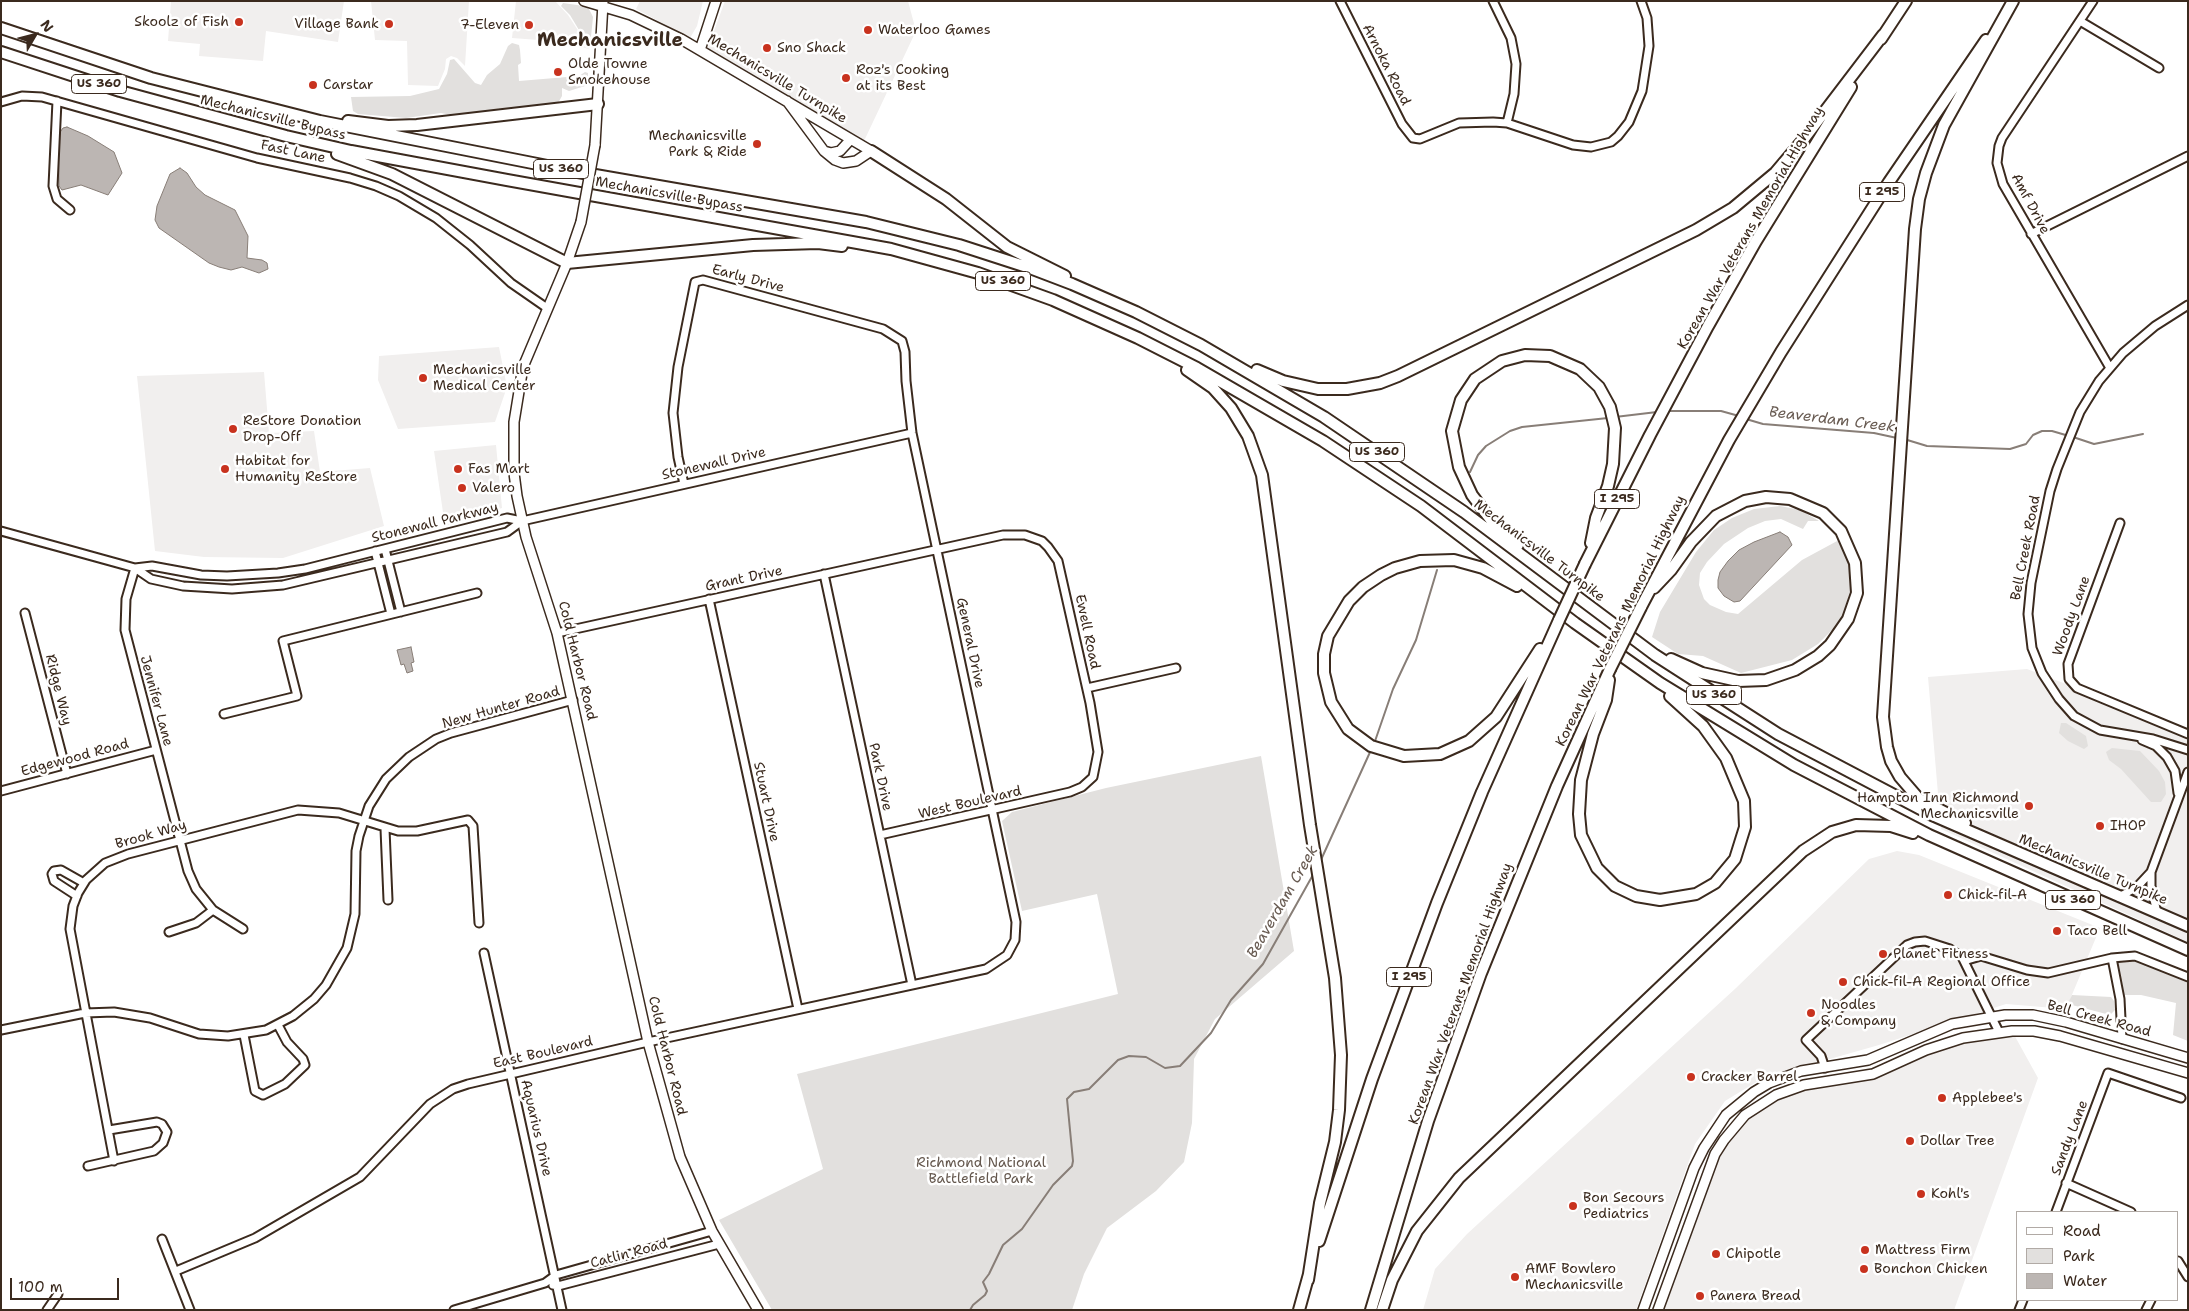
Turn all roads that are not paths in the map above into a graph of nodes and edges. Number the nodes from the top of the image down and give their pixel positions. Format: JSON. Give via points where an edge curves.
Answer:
{"nodes":[{"id":1,"x":584,"y":1,"type":"edge"},
{"id":2,"x":716,"y":1,"type":"edge"},
{"id":3,"x":1340,"y":1,"type":"edge"},
{"id":4,"x":1493,"y":1,"type":"edge"},
{"id":5,"x":1641,"y":1,"type":"edge"},
{"id":6,"x":1906,"y":1,"type":"edge"},
{"id":7,"x":2013,"y":1,"type":"edge"},
{"id":8,"x":2093,"y":1,"type":"edge"},
{"id":9,"x":603,"y":4,"type":"edge"},
{"id":10,"x":2080,"y":21,"type":"junction"},
{"id":11,"x":1,"y":28,"type":"edge"},
{"id":12,"x":1883,"y":35,"type":"junction"},
{"id":13,"x":700,"y":50,"type":"junction"},
{"id":14,"x":1,"y":52,"type":"edge"},
{"id":15,"x":2159,"y":68,"type":"dead end"},
{"id":16,"x":57,"y":101,"type":"junction"},
{"id":17,"x":1,"y":102,"type":"edge"},
{"id":18,"x":787,"y":102,"type":"junction"},
{"id":19,"x":598,"y":104,"type":"junction"},
{"id":20,"x":266,"y":108,"type":"junction"},
{"id":21,"x":1507,"y":123,"type":"junction"},
{"id":22,"x":238,"y":124,"type":"junction"},
{"id":23,"x":851,"y":139,"type":"junction"},
{"id":24,"x":824,"y":151,"type":"junction"},
{"id":25,"x":871,"y":151,"type":"junction"},
{"id":26,"x":2188,"y":156,"type":"edge"},
{"id":27,"x":70,"y":210,"type":"dead end"},
{"id":28,"x":2031,"y":234,"type":"junction"},
{"id":29,"x":567,"y":263,"type":"junction"},
{"id":30,"x":952,"y":266,"type":"junction"},
{"id":31,"x":1053,"y":300,"type":"junction"},
{"id":32,"x":2188,"y":305,"type":"edge"},
{"id":33,"x":1121,"y":306,"type":"junction"},
{"id":34,"x":547,"y":308,"type":"junction"},
{"id":35,"x":855,"y":322,"type":"joint"},
{"id":36,"x":1155,"y":322,"type":"junction"},
{"id":37,"x":2110,"y":368,"type":"junction"},
{"id":38,"x":912,"y":433,"type":"junction"},
{"id":39,"x":684,"y":484,"type":"junction"},
{"id":40,"x":522,"y":521,"type":"junction"},
{"id":41,"x":2120,"y":523,"type":"dead end"},
{"id":42,"x":1,"y":531,"type":"edge"},
{"id":43,"x":385,"y":548,"type":"junction"},
{"id":44,"x":937,"y":550,"type":"junction"},
{"id":45,"x":375,"y":551,"type":"junction"},
{"id":46,"x":388,"y":561,"type":"junction"},
{"id":47,"x":378,"y":563,"type":"junction"},
{"id":48,"x":1586,"y":563,"type":"junction"},
{"id":49,"x":135,"y":568,"type":"junction"},
{"id":50,"x":824,"y":574,"type":"junction"},
{"id":51,"x":477,"y":593,"type":"dead end"},
{"id":52,"x":1647,"y":596,"type":"junction"},
{"id":53,"x":709,"y":599,"type":"junction"},
{"id":54,"x":1585,"y":604,"type":"junction"},
{"id":55,"x":401,"y":612,"type":"junction"},
{"id":56,"x":25,"y":613,"type":"dead end"},
{"id":57,"x":391,"y":614,"type":"junction"},
{"id":58,"x":1575,"y":623,"type":"junction"},
{"id":59,"x":1612,"y":624,"type":"junction"},
{"id":60,"x":557,"y":633,"type":"junction"},
{"id":61,"x":1603,"y":643,"type":"junction"},
{"id":62,"x":1542,"y":651,"type":"junction"},
{"id":63,"x":1176,"y":668,"type":"dead end"},
{"id":64,"x":1605,"y":686,"type":"junction"},
{"id":65,"x":1087,"y":688,"type":"junction"},
{"id":66,"x":573,"y":700,"type":"junction"},
{"id":67,"x":224,"y":714,"type":"dead end"},
{"id":68,"x":2188,"y":734,"type":"edge"},
{"id":69,"x":2135,"y":737,"type":"junction"},
{"id":70,"x":156,"y":750,"type":"junction"},
{"id":71,"x":2188,"y":750,"type":"edge"},
{"id":72,"x":2188,"y":772,"type":"edge"},
{"id":73,"x":67,"y":774,"type":"junction"},
{"id":74,"x":1,"y":791,"type":"edge"},
{"id":75,"x":2178,"y":797,"type":"junction"},
{"id":76,"x":1036,"y":800,"type":"joint"},
{"id":77,"x":994,"y":810,"type":"junction"},
{"id":78,"x":364,"y":819,"type":"junction"},
{"id":79,"x":385,"y":829,"type":"junction"},
{"id":80,"x":880,"y":835,"type":"junction"},
{"id":81,"x":179,"y":840,"type":"junction"},
{"id":82,"x":2150,"y":872,"type":"junction"},
{"id":83,"x":2024,"y":879,"type":"junction"},
{"id":84,"x":2078,"y":879,"type":"junction"},
{"id":85,"x":84,"y":883,"type":"junction"},
{"id":86,"x":77,"y":896,"type":"junction"},
{"id":87,"x":2120,"y":897,"type":"junction"},
{"id":88,"x":388,"y":900,"type":"dead end"},
{"id":89,"x":213,"y":910,"type":"junction"},
{"id":90,"x":2157,"y":913,"type":"junction"},
{"id":91,"x":479,"y":923,"type":"dead end"},
{"id":92,"x":2188,"y":926,"type":"edge"},
{"id":93,"x":243,"y":929,"type":"dead end"},
{"id":94,"x":170,"y":932,"type":"dead end"},
{"id":95,"x":2188,"y":950,"type":"edge"},
{"id":96,"x":484,"y":953,"type":"dead end"},
{"id":97,"x":2112,"y":958,"type":"junction"},
{"id":98,"x":1964,"y":961,"type":"junction"},
{"id":99,"x":968,"y":973,"type":"joint"},
{"id":100,"x":2188,"y":977,"type":"edge"},
{"id":101,"x":912,"y":985,"type":"junction"},
{"id":102,"x":798,"y":1009,"type":"junction"},
{"id":103,"x":85,"y":1013,"type":"junction"},
{"id":104,"x":1991,"y":1016,"type":"junction"},
{"id":105,"x":278,"y":1025,"type":"junction"},
{"id":106,"x":1,"y":1030,"type":"edge"},
{"id":107,"x":1999,"y":1032,"type":"junction"},
{"id":108,"x":244,"y":1035,"type":"junction"},
{"id":109,"x":2122,"y":1039,"type":"junction"},
{"id":110,"x":648,"y":1042,"type":"junction"},
{"id":111,"x":2188,"y":1058,"type":"edge"},
{"id":112,"x":1825,"y":1068,"type":"junction"},
{"id":113,"x":510,"y":1074,"type":"junction"},
{"id":114,"x":2188,"y":1074,"type":"edge"},
{"id":115,"x":2181,"y":1098,"type":"dead end"},
{"id":116,"x":109,"y":1130,"type":"junction"},
{"id":117,"x":114,"y":1161,"type":"junction"},
{"id":118,"x":88,"y":1166,"type":"dead end"},
{"id":119,"x":2066,"y":1183,"type":"junction"},
{"id":120,"x":2056,"y":1211,"type":"edge"},
{"id":121,"x":2129,"y":1211,"type":"edge"},
{"id":122,"x":712,"y":1231,"type":"junction"},
{"id":123,"x":162,"y":1239,"type":"dead end"},
{"id":124,"x":719,"y":1244,"type":"junction"},
{"id":125,"x":176,"y":1271,"type":"junction"},
{"id":126,"x":2181,"y":1272,"type":"edge"},
{"id":127,"x":556,"y":1275,"type":"junction"},
{"id":128,"x":2188,"y":1278,"type":"edge"},
{"id":129,"x":1308,"y":1280,"type":"junction"},
{"id":130,"x":546,"y":1283,"type":"junction"},
{"id":131,"x":558,"y":1286,"type":"junction"},
{"id":132,"x":58,"y":1294,"type":"dead end"},
{"id":133,"x":47,"y":1310,"type":"edge"},
{"id":134,"x":190,"y":1310,"type":"edge"},
{"id":135,"x":454,"y":1310,"type":"edge"},
{"id":136,"x":562,"y":1310,"type":"edge"},
{"id":137,"x":758,"y":1310,"type":"edge"},
{"id":138,"x":1299,"y":1310,"type":"edge"},
{"id":139,"x":1371,"y":1310,"type":"edge"},
{"id":140,"x":1382,"y":1310,"type":"edge"},
{"id":141,"x":1643,"y":1310,"type":"edge"},
{"id":142,"x":1658,"y":1310,"type":"edge"}],
"edges":[{"from":1,"to":9,"type":"main road","name":"Mechanicsville Turnpike"},
{"from":2,"to":13,"type":"main road"},
{"from":3,"to":21,"type":"street","name":"Arnoka Road","via":[[1402,124],[1413,138],[1420,139],[1459,123]]},
{"from":4,"to":21,"type":"street","via":[[1511,38],[1516,64],[1514,94]]},
{"from":5,"to":21,"type":"street","via":[[1648,27],[1649,58],[1633,113],[1618,136],[1601,145],[1581,147]]},
{"from":6,"to":12,"type":"highway","name":"Korean War Veterans Memorial Highway","number":"I 295"},
{"from":7,"to":52,"type":"highway","name":"Korean War Veterans Memorial Highway","number":"I 295","via":[[1873,206],[1760,387]]},
{"from":7,"to":84,"type":"highway","via":[[1947,119],[1926,173],[1916,228],[1883,717],[1891,761],[1910,790],[1933,807]]},
{"from":8,"to":10,"type":"street","name":"Amf Drive"},
{"from":9,"to":13,"type":"main road","name":"Mechanicsville Turnpike","via":[[656,26]]},
{"from":9,"to":19,"type":"main road","name":"Cold Harbor Road"},
{"from":10,"to":15,"type":"street"},
{"from":10,"to":28,"type":"street","name":"Amf Drive","via":[[1998,146],[2000,176]]},
{"from":11,"to":20,"type":"highway","name":"Mechanicsville Bypass","number":"US 360","via":[[151,78]]},
{"from":12,"to":36,"type":"highway","via":[[1793,153],[1762,185],[1733,208],[1696,230],[1398,376],[1347,389],[1296,385]]},
{"from":12,"to":48,"type":"highway","name":"Korean War Veterans Memorial Highway","number":"I 295","via":[[1756,241],[1676,384]]},
{"from":13,"to":18,"type":"main road","name":"Mechanicsville Turnpike"},
{"from":14,"to":22,"type":"highway","name":"Mechanicsville Bypass","number":"US 360","via":[[120,91]]},
{"from":16,"to":17,"type":"street","name":"Fast Lane","via":[[31,96]]},
{"from":16,"to":27,"type":"street","via":[[53,186],[57,199]]},
{"from":16,"to":34,"type":"street","name":"Fast Lane","via":[[257,158],[376,186],[436,218]]},
{"from":18,"to":23,"type":"main road","name":"Mechanicsville Turnpike"},
{"from":18,"to":24,"type":"main road"},
{"from":19,"to":20,"type":"highway","via":[[405,126],[368,124]]},
{"from":19,"to":29,"type":"main road","name":"Cold Harbor Road","bridge":true,"via":[[595,145],[581,222]]},
{"from":20,"to":33,"type":"highway","name":"Mechanicsville Bypass","number":"US 360","via":[[391,137],[909,231],[1030,268]]},
{"from":22,"to":29,"type":"highway","via":[[392,174]]},
{"from":22,"to":30,"type":"highway","name":"Mechanicsville Bypass","number":"US 360","via":[[351,151],[852,241]]},
{"from":23,"to":24,"type":"main road","via":[[840,152]]},
{"from":23,"to":25,"type":"main road","name":"Mechanicsville Turnpike"},
{"from":24,"to":25,"type":"main road","via":[[835,160],[848,163],[862,159]]},
{"from":25,"to":33,"type":"highway","via":[[939,195],[1007,247]]},
{"from":26,"to":28,"type":"street"},
{"from":28,"to":37,"type":"street","name":"Amf Drive"},
{"from":29,"to":30,"type":"highway","via":[[800,243],[844,246]]},
{"from":29,"to":34,"type":"main road","name":"Cold Harbor Road"},
{"from":30,"to":31,"type":"highway","name":"Mechanicsville Bypass","number":"US 360"},
{"from":31,"to":58,"type":"highway","name":"Mechanicsville Bypass","number":"US 360","via":[[1150,344],[1272,410],[1357,463],[1452,529]]},
{"from":31,"to":129,"type":"highway","via":[[1195,375],[1222,397],[1248,436],[1256,456],[1266,502],[1339,1011],[1342,1074],[1335,1142],[1320,1203]]},
{"from":32,"to":37,"type":"street","name":"Bell Creek Road","via":[[2138,339]]},
{"from":33,"to":36,"type":"highway","name":"Mechanicsville Turnpike","number":"US 360"},
{"from":34,"to":40,"type":"main road","name":"Cold Harbor Road","via":[[523,367],[518,393],[514,473]]},
{"from":35,"to":38,"type":"street","name":"General Drive","via":[[883,329],[902,341]]},
{"from":35,"to":39,"type":"street","name":"Early Drive","via":[[700,280],[693,285],[673,413]]},
{"from":36,"to":54,"type":"highway","name":"Mechanicsville Turnpike","number":"US 360","via":[[1254,375],[1348,432],[1464,512]]},
{"from":37,"to":69,"type":"street","name":"Bell Creek Road","via":[[2080,412],[2057,469],[2029,597],[2029,631],[2032,648],[2050,686],[2074,716],[2100,730]]},
{"from":38,"to":39,"type":"street","name":"Stonewall Drive"},
{"from":38,"to":44,"type":"street","name":"General Drive"},
{"from":39,"to":40,"type":"street","name":"Stonewall Drive"},
{"from":40,"to":43,"type":"street","name":"Stonewall Parkway","via":[[507,518]]},
{"from":40,"to":46,"type":"street","name":"Stonewall Parkway","via":[[507,532]]},
{"from":40,"to":60,"type":"main road","name":"Cold Harbor Road"},
{"from":41,"to":68,"type":"street","name":"Woody Lane","via":[[2068,664],[2069,679],[2077,688]]},
{"from":42,"to":49,"type":"street","name":"Stonewall Parkway"},
{"from":43,"to":45,"type":"street","name":"Stonewall Parkway"},
{"from":43,"to":46,"type":"street"},
{"from":44,"to":50,"type":"street","name":"Grant Drive"},
{"from":44,"to":65,"type":"street","name":"Ewell Road","via":[[1014,534],[1036,538],[1048,547],[1058,561]]},
{"from":44,"to":77,"type":"street","name":"General Drive"},
{"from":45,"to":47,"type":"street"},
{"from":45,"to":49,"type":"street","name":"Stonewall Parkway","via":[[305,569],[251,576],[201,575],[152,566]]},
{"from":46,"to":47,"type":"street","name":"Stonewall Parkway"},
{"from":46,"to":55,"type":"street"},
{"from":47,"to":49,"type":"street","name":"Stonewall Parkway","via":[[283,585],[232,589],[183,586],[151,579]]},
{"from":47,"to":57,"type":"street"},
{"from":48,"to":54,"type":"highway","via":[[1596,518],[1610,479],[1615,438],[1610,407],[1599,387],[1580,369],[1561,359],[1538,355],[1514,357],[1491,366],[1468,388],[1456,411],[1452,431],[1459,466],[1480,507],[1501,530]]},
{"from":48,"to":62,"type":"highway","name":"Korean War Veterans Memorial Highway","number":"I 295","bridge":true},
{"from":49,"to":70,"type":"street","name":"Jennifer Lane","via":[[126,599],[125,630]]},
{"from":50,"to":53,"type":"street","name":"Grant Drive"},
{"from":50,"to":80,"type":"street","name":"Park Drive"},
{"from":51,"to":55,"type":"street"},
{"from":52,"to":59,"type":"highway","via":[[1716,516],[1745,501],[1766,496],[1800,501],[1823,513],[1848,543],[1857,578],[1857,592],[1848,619],[1830,645],[1807,664],[1766,680],[1738,681],[1702,673],[1676,662]]},
{"from":52,"to":64,"type":"highway","name":"Korean War Veterans Memorial Highway","number":"I 295","bridge":true},
{"from":53,"to":60,"type":"street","name":"Grant Drive"},
{"from":53,"to":102,"type":"street","name":"Stuart Drive"},
{"from":54,"to":59,"type":"highway","name":"Mechanicsville Turnpike","number":"US 360"},
{"from":55,"to":57,"type":"street"},
{"from":56,"to":73,"type":"street","name":"Ridge Way"},
{"from":57,"to":67,"type":"street","via":[[283,641],[297,696]]},
{"from":58,"to":61,"type":"highway","number":"US 360"},
{"from":58,"to":62,"type":"highway","via":[[1506,579],[1474,565],[1440,559],[1420,561],[1395,568],[1373,580],[1340,613],[1328,636],[1324,654],[1325,682],[1330,702],[1342,722],[1356,736],[1371,746],[1397,755],[1423,757],[1440,754],[1475,736],[1502,710]]},
{"from":59,"to":84,"type":"highway","name":"Mechanicsville Turnpike","number":"US 360","via":[[1718,697],[1821,759],[1932,815]]},
{"from":60,"to":66,"type":"main road","name":"Cold Harbor Road"},
{"from":61,"to":64,"type":"highway","via":[[1694,716],[1726,758],[1740,786],[1746,815],[1740,848],[1722,876],[1696,894],[1660,900],[1630,894],[1606,877],[1585,847],[1578,814],[1580,786],[1593,734],[1606,700]]},
{"from":61,"to":83,"type":"highway","number":"US 360","via":[[1687,700],[1794,765],[1872,807]]},
{"from":62,"to":129,"type":"highway","number":"I 295","via":[[1405,988],[1348,1151]]},
{"from":63,"to":65,"type":"street"},
{"from":64,"to":139,"type":"highway","name":"Korean War Veterans Memorial Highway","via":[[1530,849],[1481,973],[1428,1121]]},
{"from":65,"to":76,"type":"street","name":"Ewell Road","via":[[1097,742],[1095,771],[1082,787]]},
{"from":66,"to":78,"type":"street","name":"New Hunter Road","via":[[451,733],[422,747],[386,779]]},
{"from":66,"to":110,"type":"main road","name":"Cold Harbor Road"},
{"from":69,"to":71,"type":"street","name":"Bell Creek Road"},
{"from":69,"to":75,"type":"street","via":[[2156,746],[2167,757],[2176,777]]},
{"from":70,"to":73,"type":"street","name":"Edgewood Road"},
{"from":70,"to":81,"type":"street","name":"Jennifer Lane"},
{"from":72,"to":75,"type":"street"},
{"from":73,"to":74,"type":"street","name":"Edgewood Road"},
{"from":75,"to":82,"type":"street"},
{"from":76,"to":77,"type":"street","name":"West Boulevard"},
{"from":77,"to":80,"type":"street","name":"West Boulevard"},
{"from":77,"to":99,"type":"street","name":"General Drive","via":[[1016,931],[1012,948],[1001,961]]},
{"from":78,"to":79,"type":"street","name":"Brook Way"},
{"from":78,"to":81,"type":"street","name":"Brook Way","via":[[339,813],[298,810]]},
{"from":78,"to":105,"type":"street","name":"New Hunter Road","via":[[356,851],[356,914],[344,954],[334,974],[314,999]]},
{"from":79,"to":88,"type":"street"},
{"from":79,"to":91,"type":"street","via":[[417,831],[464,820],[471,822]]},
{"from":80,"to":101,"type":"street","name":"Park Drive"},
{"from":81,"to":85,"type":"street","name":"Brook Way","via":[[117,857]]},
{"from":81,"to":89,"type":"street","name":"Jennifer Lane","via":[[192,880]]},
{"from":82,"to":87,"type":"street","via":[[2137,887]]},
{"from":82,"to":90,"type":"street"},
{"from":83,"to":95,"type":"highway","number":"US 360"},
{"from":83,"to":140,"type":"highway","via":[[1891,826],[1856,825],[1817,840],[1459,1178],[1417,1231],[1392,1280]]},
{"from":84,"to":87,"type":"highway","name":"Mechanicsville Turnpike","number":"US 360"},
{"from":85,"to":86,"type":"street","name":"Brook Way"},
{"from":85,"to":86,"type":"street","via":[[61,870],[52,874],[54,881]]},
{"from":86,"to":103,"type":"street","name":"Brook Way","via":[[70,929]]},
{"from":87,"to":90,"type":"highway","name":"Mechanicsville Turnpike","number":"US 360"},
{"from":89,"to":93,"type":"street"},
{"from":89,"to":94,"type":"street","via":[[196,923]]},
{"from":90,"to":92,"type":"highway","name":"Mechanicsville Turnpike","number":"US 360"},
{"from":96,"to":113,"type":"street","name":"Aquarius Drive"},
{"from":97,"to":98,"type":"street","via":[[2048,973],[1981,956]]},
{"from":97,"to":100,"type":"street","via":[[2141,957]]},
{"from":97,"to":109,"type":"street","via":[[2119,990]]},
{"from":98,"to":104,"type":"street"},
{"from":98,"to":112,"type":"street","via":[[1950,949],[1926,941],[1907,945],[1806,1040],[1821,1056]]},
{"from":99,"to":101,"type":"street","name":"East Boulevard"},
{"from":101,"to":102,"type":"street","name":"East Boulevard"},
{"from":102,"to":110,"type":"street","name":"East Boulevard"},
{"from":103,"to":106,"type":"street","name":"New Hunter Road"},
{"from":103,"to":108,"type":"street","name":"New Hunter Road","via":[[130,1013],[200,1034]]},
{"from":103,"to":116,"type":"street","name":"Brook Way"},
{"from":104,"to":107,"type":"street"},
{"from":104,"to":109,"type":"main road","name":"Bell Creek Road","via":[[2033,1015]]},
{"from":104,"to":112,"type":"main road","name":"Bell Creek Road","via":[[1935,1030],[1868,1060]]},
{"from":105,"to":108,"type":"street","name":"New Hunter Road"},
{"from":105,"to":108,"type":"street","via":[[304,1065],[285,1084],[262,1095],[255,1091]]},
{"from":107,"to":114,"type":"main road","name":"Bell Creek Road","via":[[2045,1032]]},
{"from":107,"to":142,"type":"main road","name":"Bell Creek Road","via":[[1945,1043],[1873,1074],[1790,1089],[1752,1109],[1724,1140],[1708,1169]]},
{"from":109,"to":111,"type":"main road","name":"Bell Creek Road"},
{"from":110,"to":113,"type":"street","name":"East Boulevard"},
{"from":110,"to":122,"type":"main road","name":"Cold Harbor Road","via":[[680,1157]]},
{"from":112,"to":141,"type":"main road","name":"Bell Creek Road","via":[[1769,1083],[1738,1104],[1717,1126],[1694,1168]]},
{"from":113,"to":125,"type":"street","name":"East Boulevard","via":[[468,1084],[441,1096],[420,1113],[360,1177],[255,1238]]},
{"from":113,"to":127,"type":"street","name":"Aquarius Drive"},
{"from":115,"to":119,"type":"street","name":"Sandy Lane","via":[[2108,1073]]},
{"from":116,"to":117,"type":"street","name":"Brook Way"},
{"from":116,"to":117,"type":"street","via":[[157,1122],[166,1132],[163,1143],[154,1151]]},
{"from":117,"to":118,"type":"street"},
{"from":119,"to":120,"type":"street","name":"Sandy Lane"},
{"from":119,"to":121,"type":"street"},
{"from":122,"to":124,"type":"main road","name":"Cold Harbor Road"},
{"from":122,"to":127,"type":"street","name":"Catlin Road"},
{"from":123,"to":125,"type":"street"},
{"from":124,"to":131,"type":"street","name":"Catlin Road"},
{"from":124,"to":137,"type":"main road","name":"Cold Harbor Road"},
{"from":125,"to":134,"type":"street"},
{"from":126,"to":128,"type":"street"},
{"from":127,"to":130,"type":"street","name":"Catlin Road"},
{"from":127,"to":131,"type":"street","name":"Aquarius Drive"},
{"from":129,"to":138,"type":"highway","number":"I 295"},
{"from":130,"to":131,"type":"street","name":"Catlin Road"},
{"from":130,"to":135,"type":"street","name":"Catlin Road"},
{"from":131,"to":136,"type":"street","name":"Aquarius Drive"},
{"from":132,"to":133,"type":"street"}]}
